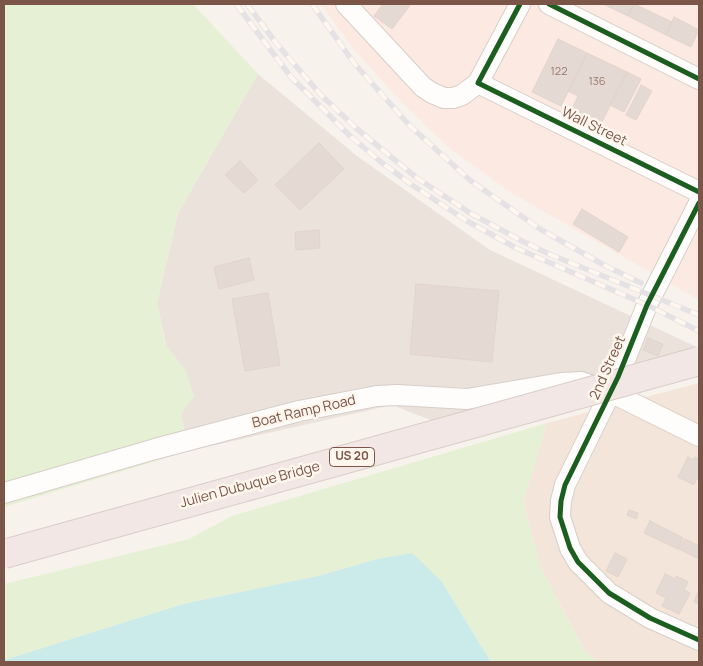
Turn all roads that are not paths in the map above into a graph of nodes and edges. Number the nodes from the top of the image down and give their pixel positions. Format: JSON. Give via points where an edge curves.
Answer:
{"nodes":[{"id":1,"x":346,"y":4,"type":"edge"},
{"id":2,"x":520,"y":4,"type":"edge"},
{"id":3,"x":549,"y":4,"type":"edge"},
{"id":4,"x":699,"y":79,"type":"edge"},
{"id":5,"x":478,"y":83,"type":"junction"},
{"id":6,"x":699,"y":192,"type":"edge"},
{"id":7,"x":699,"y":203,"type":"edge"},
{"id":8,"x":699,"y":361,"type":"edge"},
{"id":9,"x":610,"y":392,"type":"junction"},
{"id":10,"x":699,"y":436,"type":"edge"},
{"id":11,"x":4,"y":493,"type":"edge"},
{"id":12,"x":4,"y":554,"type":"edge"},
{"id":13,"x":699,"y":640,"type":"edge"}],
"edges":[{"from":1,"to":5,"type":"street","via":[[432,93],[454,98],[462,96]]},
{"from":2,"to":5,"type":"street"},
{"from":3,"to":4,"type":"street"},
{"from":5,"to":6,"type":"street","name":"Wall Street"},
{"from":7,"to":9,"type":"street","name":"2nd Street","via":[[647,305]]},
{"from":8,"to":12,"type":"highway","name":"Julien Dubuque Bridge","number":"US 20","bridge":true},
{"from":9,"to":10,"type":"street","name":"Boat Ramp Road"},
{"from":9,"to":11,"type":"street","name":"Boat Ramp Road","via":[[581,382],[467,399],[398,395],[355,399],[155,449]]},
{"from":9,"to":13,"type":"street","name":"2nd Street","via":[[565,485],[560,517],[570,548],[578,562],[609,592],[650,618]]}]}
